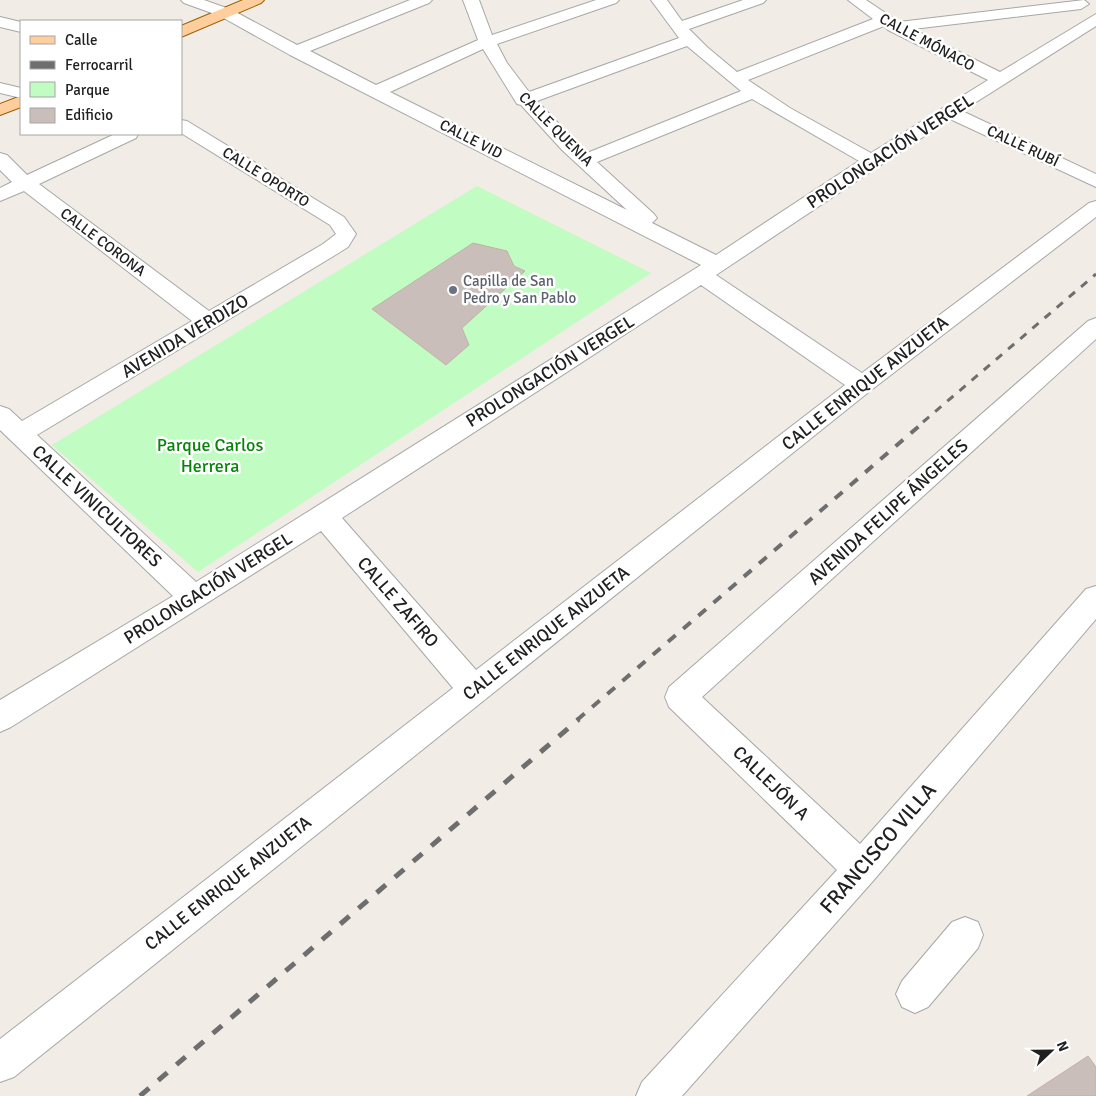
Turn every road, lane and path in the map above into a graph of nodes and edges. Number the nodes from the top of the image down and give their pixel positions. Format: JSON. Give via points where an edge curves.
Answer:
{"nodes":[{"id":1,"x":190,"y":0,"type":"edge"},
{"id":2,"x":256,"y":0,"type":"edge"},
{"id":3,"x":424,"y":0,"type":"edge"},
{"id":4,"x":471,"y":0,"type":"edge"},
{"id":5,"x":610,"y":0,"type":"edge"},
{"id":6,"x":659,"y":0,"type":"edge"},
{"id":7,"x":758,"y":0,"type":"edge"},
{"id":8,"x":856,"y":0,"type":"edge"},
{"id":9,"x":1086,"y":8,"type":"edge"},
{"id":10,"x":226,"y":13,"type":"junction"},
{"id":11,"x":0,"y":22,"type":"edge"},
{"id":12,"x":889,"y":24,"type":"junction"},
{"id":13,"x":20,"y":27,"type":"edge"},
{"id":14,"x":182,"y":32,"type":"edge"},
{"id":15,"x":685,"y":33,"type":"junction"},
{"id":16,"x":486,"y":42,"type":"junction"},
{"id":17,"x":296,"y":51,"type":"junction"},
{"id":18,"x":736,"y":79,"type":"junction"},
{"id":19,"x":1001,"y":79,"type":"junction"},
{"id":20,"x":0,"y":88,"type":"edge"},
{"id":21,"x":377,"y":92,"type":"junction"},
{"id":22,"x":754,"y":92,"type":"junction"},
{"id":23,"x":20,"y":93,"type":"edge"},
{"id":24,"x":523,"y":100,"type":"junction"},
{"id":25,"x":20,"y":101,"type":"edge"},
{"id":26,"x":0,"y":110,"type":"edge"},
{"id":27,"x":949,"y":112,"type":"junction"},
{"id":28,"x":182,"y":125,"type":"edge"},
{"id":29,"x":127,"y":135,"type":"edge"},
{"id":30,"x":0,"y":159,"type":"edge"},
{"id":31,"x":586,"y":160,"type":"junction"},
{"id":32,"x":872,"y":161,"type":"junction"},
{"id":33,"x":1096,"y":181,"type":"edge"},
{"id":34,"x":25,"y":183,"type":"junction"},
{"id":35,"x":0,"y":195,"type":"edge"},
{"id":36,"x":1096,"y":207,"type":"edge"},
{"id":37,"x":346,"y":234,"type":"joint"},
{"id":38,"x":669,"y":238,"type":"junction"},
{"id":39,"x":709,"y":270,"type":"junction"},
{"id":40,"x":209,"y":322,"type":"junction"},
{"id":41,"x":1096,"y":326,"type":"edge"},
{"id":42,"x":862,"y":385,"type":"junction"},
{"id":43,"x":0,"y":415,"type":"edge"},
{"id":44,"x":19,"y":434,"type":"junction"},
{"id":45,"x":323,"y":515,"type":"junction"},
{"id":46,"x":194,"y":598,"type":"junction"},
{"id":47,"x":1096,"y":598,"type":"edge"},
{"id":48,"x":474,"y":690,"type":"junction"},
{"id":49,"x":680,"y":697,"type":"joint"},
{"id":50,"x":0,"y":717,"type":"edge"},
{"id":51,"x":861,"y":869,"type":"junction"},
{"id":52,"x":965,"y":934,"type":"dead end"},
{"id":53,"x":915,"y":994,"type":"dead end"},
{"id":54,"x":0,"y":1063,"type":"edge"},
{"id":55,"x":656,"y":1096,"type":"edge"}],
"edges":[{"from":1,"to":10,"type":"street","name":"CALLE VID"},
{"from":2,"to":10,"type":"main road"},
{"from":3,"to":17,"type":"street"},
{"from":4,"to":16,"type":"street","name":"CALLE QUENIA"},
{"from":5,"to":16,"type":"street"},
{"from":6,"to":15,"type":"street"},
{"from":7,"to":15,"type":"street"},
{"from":8,"to":12,"type":"street","name":"CALLE MÓNACO"},
{"from":9,"to":12,"type":"street"},
{"from":9,"to":19,"type":"street","name":"PROLONGACIÓN VERGEL"},
{"from":10,"to":14,"type":"main road"},
{"from":10,"to":17,"type":"street","name":"CALLE VID"},
{"from":11,"to":13,"type":"street"},
{"from":12,"to":18,"type":"street"},
{"from":12,"to":19,"type":"street","name":"CALLE MÓNACO","via":[[943,54]]},
{"from":15,"to":18,"type":"street"},
{"from":15,"to":24,"type":"street"},
{"from":16,"to":21,"type":"street"},
{"from":16,"to":24,"type":"street","name":"CALLE QUENIA"},
{"from":17,"to":21,"type":"street","name":"CALLE VID"},
{"from":18,"to":22,"type":"street"},
{"from":19,"to":27,"type":"street","name":"PROLONGACIÓN VERGEL"},
{"from":20,"to":23,"type":"street"},
{"from":21,"to":38,"type":"street","name":"CALLE VID"},
{"from":22,"to":31,"type":"street"},
{"from":22,"to":32,"type":"street","via":[[796,120]]},
{"from":24,"to":31,"type":"street","name":"CALLE QUENIA"},
{"from":25,"to":26,"type":"main road"},
{"from":27,"to":32,"type":"street","name":"PROLONGACIÓN VERGEL"},
{"from":27,"to":33,"type":"street","name":"CALLE RUBÍ"},
{"from":28,"to":37,"type":"street","name":"CALLE OPORTO","via":[[337,221]]},
{"from":29,"to":34,"type":"street"},
{"from":30,"to":34,"type":"street","name":"CALLE CORONA"},
{"from":31,"to":38,"type":"street","name":"CALLE QUENIA"},
{"from":32,"to":39,"type":"street","name":"PROLONGACIÓN VERGEL"},
{"from":34,"to":35,"type":"street"},
{"from":34,"to":40,"type":"street","name":"CALLE CORONA"},
{"from":36,"to":42,"type":"street","name":"CALLE ENRIQUE ANZUETA"},
{"from":37,"to":40,"type":"street","name":"AVENIDA VERDIZO","via":[[341,242]]},
{"from":38,"to":39,"type":"street","name":"CALLE VID"},
{"from":39,"to":42,"type":"street","name":"CALLE VID"},
{"from":39,"to":45,"type":"street","name":"PROLONGACIÓN VERGEL"},
{"from":40,"to":44,"type":"street","name":"AVENIDA VERDIZO"},
{"from":41,"to":49,"type":"street","name":"AVENIDA FELIPE ÁNGELES"},
{"from":42,"to":48,"type":"street","name":"CALLE ENRIQUE ANZUETA"},
{"from":43,"to":44,"type":"street","name":"CALLE VINICULTORES"},
{"from":44,"to":46,"type":"street","name":"CALLE VINICULTORES"},
{"from":45,"to":46,"type":"street","name":"PROLONGACIÓN VERGEL"},
{"from":45,"to":48,"type":"street","name":"CALLE ZAFIRO"},
{"from":46,"to":50,"type":"street","name":"PROLONGACIÓN VERGEL"},
{"from":47,"to":51,"type":"street","name":"FRANCISCO VILLA"},
{"from":48,"to":54,"type":"street","name":"CALLE ENRIQUE ANZUETA"},
{"from":49,"to":51,"type":"street","name":"CALLEJÓN A"},
{"from":51,"to":55,"type":"street","name":"FRANCISCO VILLA"},
{"from":52,"to":53,"type":"street"}]}
